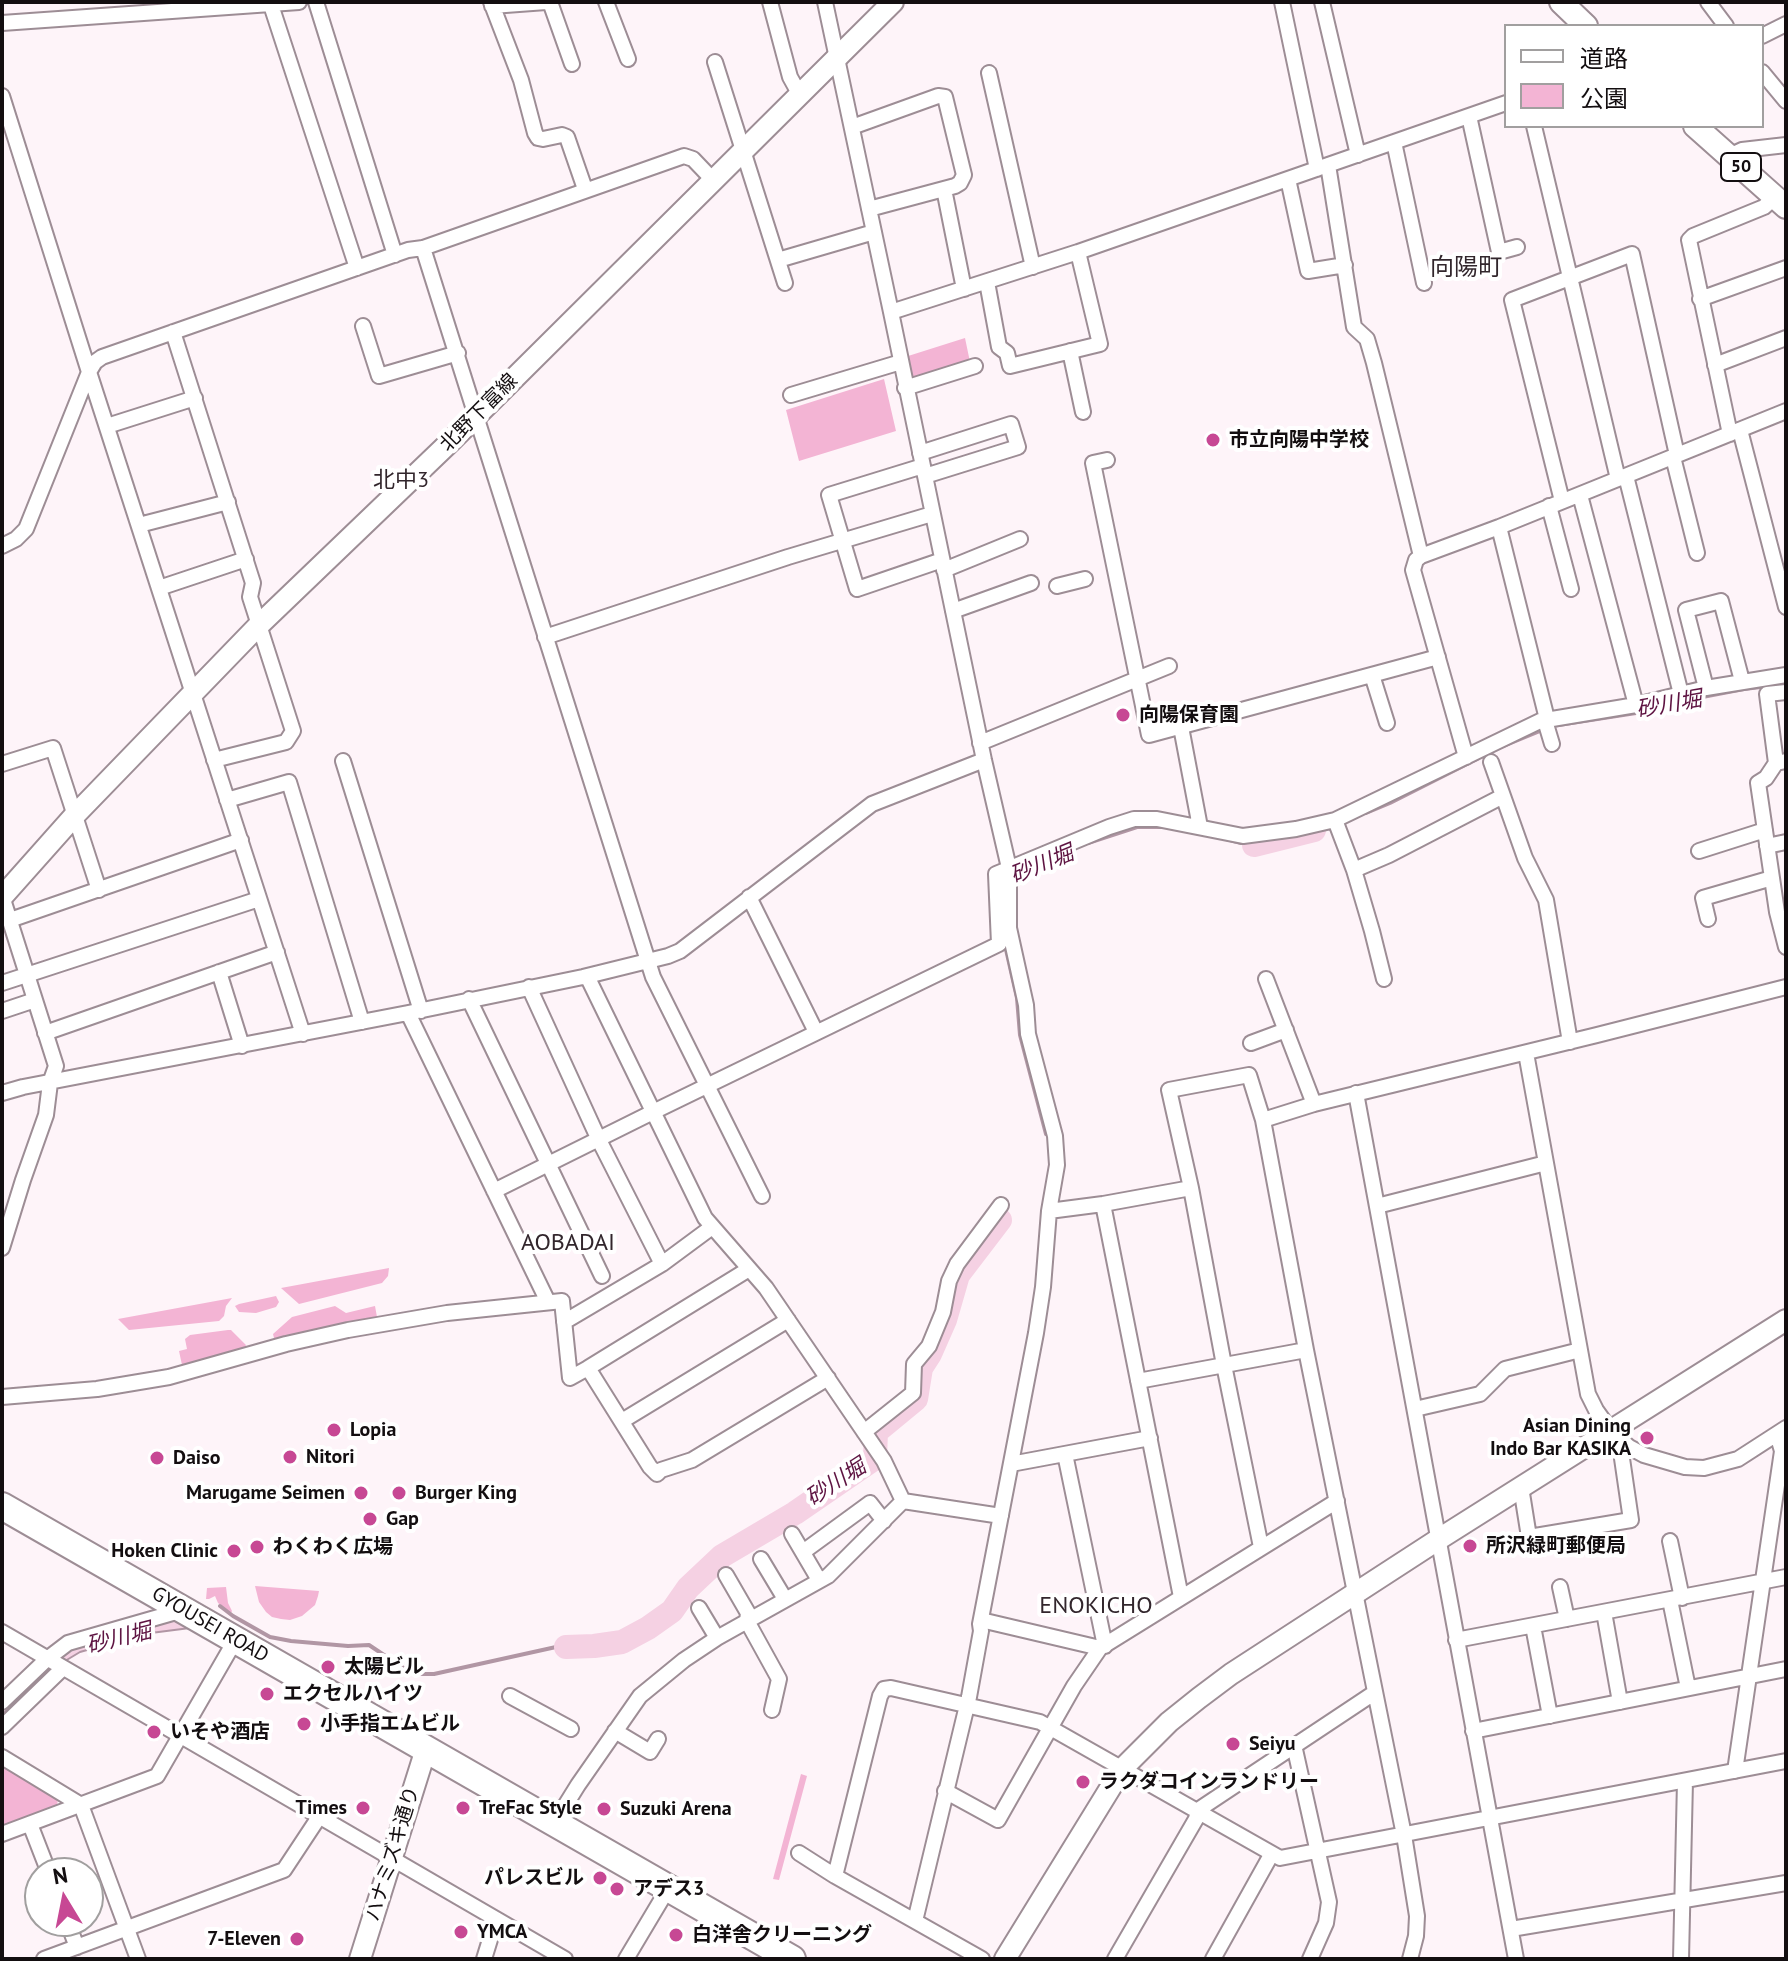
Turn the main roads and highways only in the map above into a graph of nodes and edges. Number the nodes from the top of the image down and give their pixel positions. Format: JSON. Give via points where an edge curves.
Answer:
{"nodes":[{"id":1,"x":1561,"y":2,"type":"edge"},
{"id":2,"x":1584,"y":24,"type":"edge"},
{"id":3,"x":1697,"y":128,"type":"edge"},
{"id":4,"x":1780,"y":202,"type":"edge"},
{"id":5,"x":2,"y":1506,"type":"edge"},
{"id":6,"x":778,"y":1955,"type":"edge"}],
"edges":[{"from":1,"to":2,"type":"main road"},
{"from":3,"to":4,"type":"main road","number":"50"},
{"from":5,"to":6,"type":"highway","name":"GYOUSEI ROAD","via":[[669,1887]]}]}
